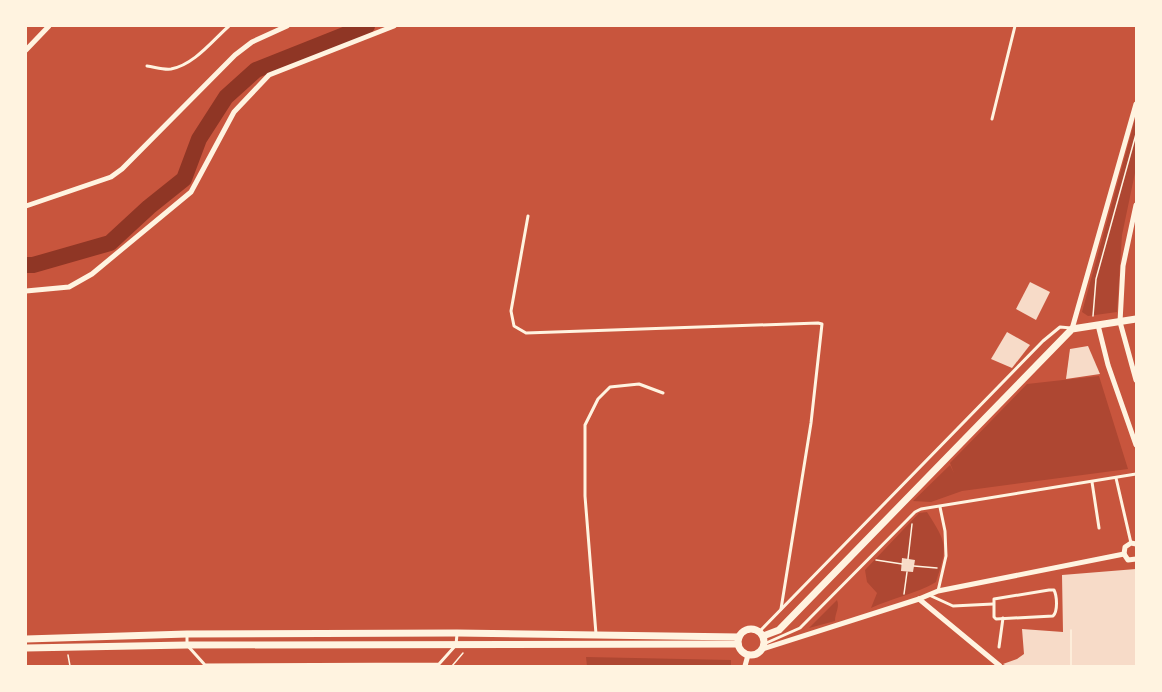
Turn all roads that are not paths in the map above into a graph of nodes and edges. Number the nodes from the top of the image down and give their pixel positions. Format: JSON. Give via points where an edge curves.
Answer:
{"nodes":[{"id":1,"x":49,"y":26,"type":"edge"},
{"id":2,"x":230,"y":26,"type":"edge"},
{"id":3,"x":287,"y":26,"type":"edge"},
{"id":4,"x":394,"y":26,"type":"edge"},
{"id":5,"x":1015,"y":26,"type":"edge"},
{"id":6,"x":26,"y":50,"type":"edge"},
{"id":7,"x":147,"y":66,"type":"dead end"},
{"id":8,"x":1137,"y":104,"type":"edge"},
{"id":9,"x":992,"y":119,"type":"dead end"},
{"id":10,"x":26,"y":206,"type":"edge"},
{"id":11,"x":1137,"y":206,"type":"edge"},
{"id":12,"x":528,"y":216,"type":"dead end"},
{"id":13,"x":26,"y":291,"type":"edge"},
{"id":14,"x":1137,"y":319,"type":"edge"},
{"id":15,"x":1119,"y":322,"type":"junction"},
{"id":16,"x":1094,"y":326,"type":"junction"},
{"id":17,"x":1072,"y":329,"type":"junction"},
{"id":18,"x":1137,"y":380,"type":"edge"},
{"id":19,"x":663,"y":393,"type":"dead end"},
{"id":20,"x":1137,"y":445,"type":"edge"},
{"id":21,"x":1137,"y":474,"type":"edge"},
{"id":22,"x":1116,"y":478,"type":"junction"},
{"id":23,"x":1092,"y":482,"type":"junction"},
{"id":24,"x":940,"y":506,"type":"junction"},
{"id":25,"x":1099,"y":528,"type":"dead end"},
{"id":26,"x":1134,"y":543,"type":"edge"},
{"id":27,"x":1124,"y":554,"type":"junction"},
{"id":28,"x":1137,"y":559,"type":"edge"},
{"id":29,"x":938,"y":591,"type":"junction"},
{"id":30,"x":929,"y":595,"type":"junction"},
{"id":31,"x":919,"y":599,"type":"junction"},
{"id":32,"x":993,"y":604,"type":"junction"},
{"id":33,"x":781,"y":609,"type":"junction"},
{"id":34,"x":1003,"y":618,"type":"junction"},
{"id":35,"x":457,"y":633,"type":"junction"},
{"id":36,"x":187,"y":634,"type":"junction"},
{"id":37,"x":596,"y":634,"type":"junction"},
{"id":38,"x":26,"y":639,"type":"edge"},
{"id":39,"x":738,"y":640,"type":"junction"},
{"id":40,"x":762,"y":640,"type":"junction"},
{"id":41,"x":187,"y":645,"type":"junction"},
{"id":42,"x":456,"y":645,"type":"junction"},
{"id":43,"x":999,"y":646,"type":"dead end"},
{"id":44,"x":26,"y":648,"type":"edge"},
{"id":45,"x":748,"y":655,"type":"junction"},
{"id":46,"x":745,"y":666,"type":"edge"},
{"id":47,"x":1000,"y":666,"type":"edge"}],
"edges":[{"from":1,"to":6,"type":"street"},
{"from":2,"to":7,"type":"lane","via":[[181,65],[171,69]]},
{"from":3,"to":10,"type":"street","via":[[252,42],[235,55],[111,177]]},
{"from":4,"to":13,"type":"street","via":[[269,75],[234,112],[191,192],[92,274],[69,287]]},
{"from":5,"to":9,"type":"lane"},
{"from":8,"to":17,"type":"street"},
{"from":11,"to":15,"type":"street","via":[[1124,266]]},
{"from":12,"to":33,"type":"lane","via":[[510,311],[514,326],[526,333],[822,324],[811,423]]},
{"from":14,"to":15,"type":"street"},
{"from":15,"to":16,"type":"street"},
{"from":15,"to":18,"type":"street"},
{"from":16,"to":17,"type":"street"},
{"from":16,"to":20,"type":"street"},
{"from":17,"to":33,"type":"lane","via":[[1060,327],[1043,341]]},
{"from":17,"to":40,"type":"street","via":[[779,630]]},
{"from":19,"to":37,"type":"lane","via":[[639,384],[610,387],[598,399],[585,424],[585,496]]},
{"from":21,"to":22,"type":"lane"},
{"from":22,"to":23,"type":"lane"},
{"from":22,"to":26,"type":"lane"},
{"from":23,"to":24,"type":"lane"},
{"from":23,"to":25,"type":"lane"},
{"from":24,"to":29,"type":"lane","via":[[946,556]]},
{"from":24,"to":40,"type":"lane","via":[[915,512],[800,628]]},
{"from":26,"to":27,"type":"street","via":[[1125,547]]},
{"from":27,"to":28,"type":"street","via":[[1128,560]]},
{"from":27,"to":29,"type":"street"},
{"from":29,"to":30,"type":"street"},
{"from":30,"to":31,"type":"street"},
{"from":30,"to":32,"type":"lane","via":[[953,606]]},
{"from":31,"to":40,"type":"street"},
{"from":31,"to":47,"type":"street"},
{"from":32,"to":34,"type":"lane","via":[[994,618]]},
{"from":32,"to":34,"type":"lane","via":[[997,597],[1055,591],[1055,615]]},
{"from":33,"to":40,"type":"lane"},
{"from":34,"to":43,"type":"lane"},
{"from":35,"to":36,"type":"street"},
{"from":35,"to":37,"type":"street"},
{"from":35,"to":42,"type":"lane"},
{"from":36,"to":38,"type":"street"},
{"from":36,"to":41,"type":"lane"},
{"from":37,"to":39,"type":"street"},
{"from":39,"to":40,"type":"street","via":[[747,629],[753,629]]},
{"from":39,"to":42,"type":"street"},
{"from":39,"to":45,"type":"street","via":[[743,653]]},
{"from":40,"to":45,"type":"street","via":[[753,655]]},
{"from":41,"to":42,"type":"street"},
{"from":41,"to":42,"type":"lane","via":[[205,665],[440,664]]},
{"from":41,"to":44,"type":"street"},
{"from":45,"to":46,"type":"street"}]}
